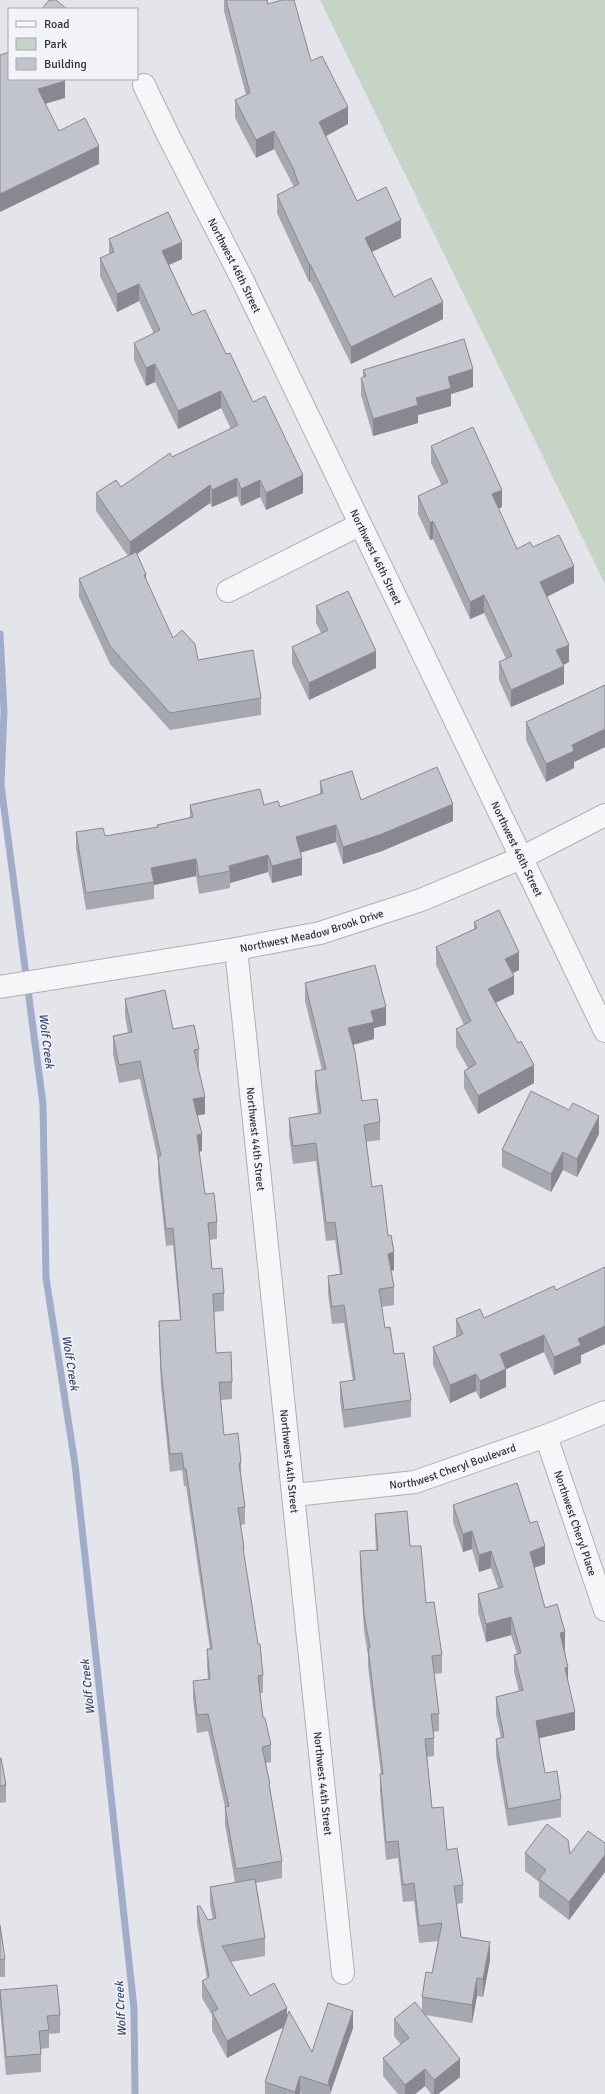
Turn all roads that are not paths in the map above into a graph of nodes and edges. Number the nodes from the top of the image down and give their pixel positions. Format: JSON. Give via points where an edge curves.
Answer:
{"nodes":[{"id":1,"x":144,"y":84,"type":"dead end"},
{"id":2,"x":359,"y":525,"type":"junction"},
{"id":3,"x":228,"y":591,"type":"dead end"},
{"id":4,"x":605,"y":815,"type":"edge"},
{"id":5,"x":521,"y":858,"type":"junction"},
{"id":6,"x":236,"y":949,"type":"junction"},
{"id":7,"x":0,"y":987,"type":"edge"},
{"id":8,"x":604,"y":1031,"type":"edge"},
{"id":9,"x":605,"y":1412,"type":"edge"},
{"id":10,"x":546,"y":1436,"type":"junction"},
{"id":11,"x":294,"y":1495,"type":"junction"},
{"id":12,"x":605,"y":1610,"type":"edge"},
{"id":13,"x":343,"y":1973,"type":"dead end"}],
"edges":[{"from":1,"to":2,"type":"street","name":"Northwest 46th Street","via":[[241,277]]},
{"from":2,"to":3,"type":"street"},
{"from":2,"to":5,"type":"street","name":"Northwest 46th Street"},
{"from":4,"to":5,"type":"street","name":"Northwest Meadow Brook Drive"},
{"from":5,"to":6,"type":"street","name":"Northwest Meadow Brook Drive","via":[[421,900],[320,933]]},
{"from":5,"to":8,"type":"street","name":"Northwest 46th Street"},
{"from":6,"to":7,"type":"street","name":"Northwest Meadow Brook Drive"},
{"from":6,"to":11,"type":"street","name":"Northwest 44th Street"},
{"from":9,"to":10,"type":"street","name":"Northwest Cheryl Boulevard"},
{"from":10,"to":11,"type":"street","name":"Northwest Cheryl Boulevard","via":[[415,1482]]},
{"from":10,"to":12,"type":"street","name":"Northwest Cheryl Place"},
{"from":11,"to":13,"type":"street","name":"Northwest 44th Street"}]}
